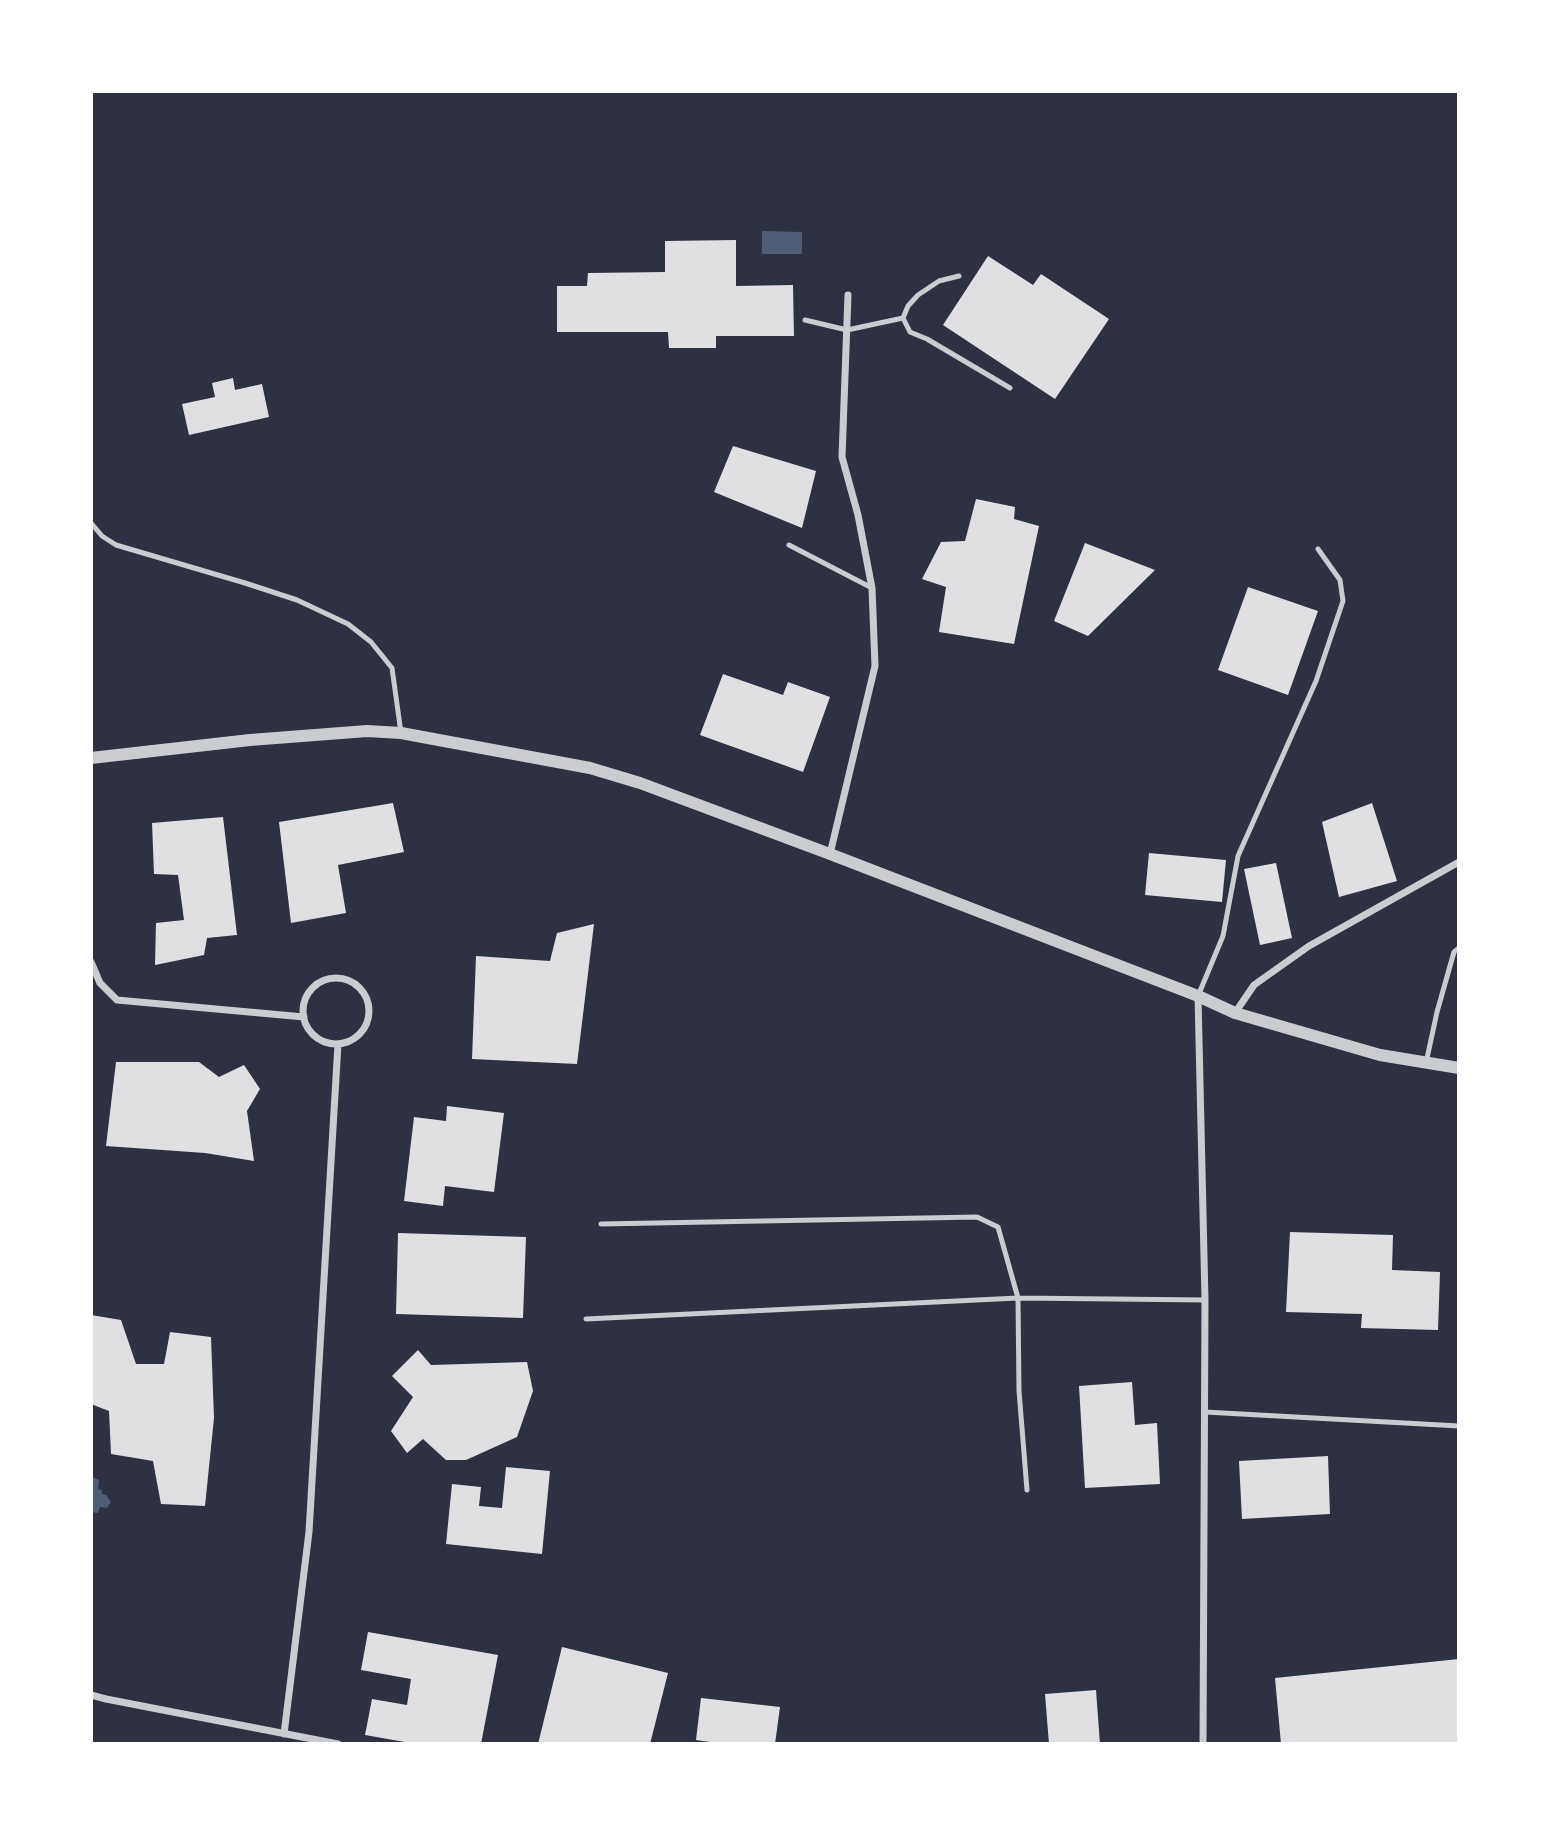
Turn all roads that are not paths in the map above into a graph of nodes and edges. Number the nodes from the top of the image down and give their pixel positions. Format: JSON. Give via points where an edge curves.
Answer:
{"nodes":[{"id":1,"x":959,"y":276,"type":"dead end"},
{"id":2,"x":848,"y":295,"type":"dead end"},
{"id":3,"x":903,"y":318,"type":"junction"},
{"id":4,"x":805,"y":320,"type":"dead end"},
{"id":5,"x":847,"y":331,"type":"junction"},
{"id":6,"x":1010,"y":388,"type":"dead end"},
{"id":7,"x":91,"y":523,"type":"edge"},
{"id":8,"x":789,"y":545,"type":"dead end"},
{"id":9,"x":1318,"y":549,"type":"dead end"},
{"id":10,"x":872,"y":588,"type":"junction"},
{"id":11,"x":401,"y":733,"type":"junction"},
{"id":12,"x":91,"y":758,"type":"edge"},
{"id":13,"x":830,"y":854,"type":"junction"},
{"id":14,"x":1459,"y":862,"type":"edge"},
{"id":15,"x":1459,"y":948,"type":"edge"},
{"id":16,"x":91,"y":962,"type":"edge"},
{"id":17,"x":1198,"y":996,"type":"junction"},
{"id":18,"x":1234,"y":1013,"type":"junction"},
{"id":19,"x":304,"y":1017,"type":"junction"},
{"id":20,"x":338,"y":1044,"type":"junction"},
{"id":21,"x":1426,"y":1063,"type":"junction"},
{"id":22,"x":1459,"y":1068,"type":"edge"},
{"id":23,"x":601,"y":1224,"type":"dead end"},
{"id":24,"x":1018,"y":1298,"type":"junction"},
{"id":25,"x":1205,"y":1300,"type":"junction"},
{"id":26,"x":586,"y":1319,"type":"dead end"},
{"id":27,"x":1205,"y":1412,"type":"junction"},
{"id":28,"x":1459,"y":1426,"type":"edge"},
{"id":29,"x":1027,"y":1490,"type":"dead end"},
{"id":30,"x":91,"y":1695,"type":"edge"},
{"id":31,"x":285,"y":1734,"type":"junction"},
{"id":32,"x":338,"y":1744,"type":"edge"},
{"id":33,"x":1203,"y":1744,"type":"edge"}],
"edges":[{"from":1,"to":3,"type":"lane","via":[[939,281],[918,295]]},
{"from":2,"to":5,"type":"street"},
{"from":3,"to":5,"type":"lane"},
{"from":3,"to":6,"type":"lane","via":[[910,332]]},
{"from":4,"to":5,"type":"lane"},
{"from":5,"to":10,"type":"street","via":[[842,457]]},
{"from":7,"to":11,"type":"lane","via":[[116,545],[297,600],[348,624],[371,642],[392,668]]},
{"from":8,"to":10,"type":"lane"},
{"from":9,"to":17,"type":"lane","via":[[1340,580],[1343,601],[1316,681],[1238,856],[1223,936]]},
{"from":10,"to":13,"type":"street","via":[[875,666]]},
{"from":11,"to":12,"type":"street","via":[[368,731],[250,740]]},
{"from":11,"to":13,"type":"street","via":[[590,768]]},
{"from":13,"to":17,"type":"street"},
{"from":14,"to":18,"type":"street","via":[[1309,946],[1254,985]]},
{"from":15,"to":21,"type":"lane","via":[[1440,1000]]},
{"from":16,"to":19,"type":"street","via":[[100,983],[117,1000]]},
{"from":17,"to":18,"type":"street"},
{"from":17,"to":25,"type":"street"},
{"from":18,"to":21,"type":"street","via":[[1380,1055]]},
{"from":19,"to":20,"type":"street","via":[[312,1034]]},
{"from":19,"to":20,"type":"street","via":[[303,1005],[315,986],[336,978],[357,984],[369,1003],[366,1026],[359,1035]]},
{"from":20,"to":31,"type":"street","via":[[309,1532]]},
{"from":21,"to":22,"type":"street"},
{"from":23,"to":24,"type":"lane","via":[[977,1217],[998,1227]]},
{"from":24,"to":25,"type":"lane"},
{"from":24,"to":26,"type":"lane"},
{"from":24,"to":29,"type":"lane"},
{"from":25,"to":27,"type":"street"},
{"from":27,"to":28,"type":"lane"},
{"from":27,"to":33,"type":"street"},
{"from":30,"to":31,"type":"street"},
{"from":31,"to":32,"type":"street"}]}
